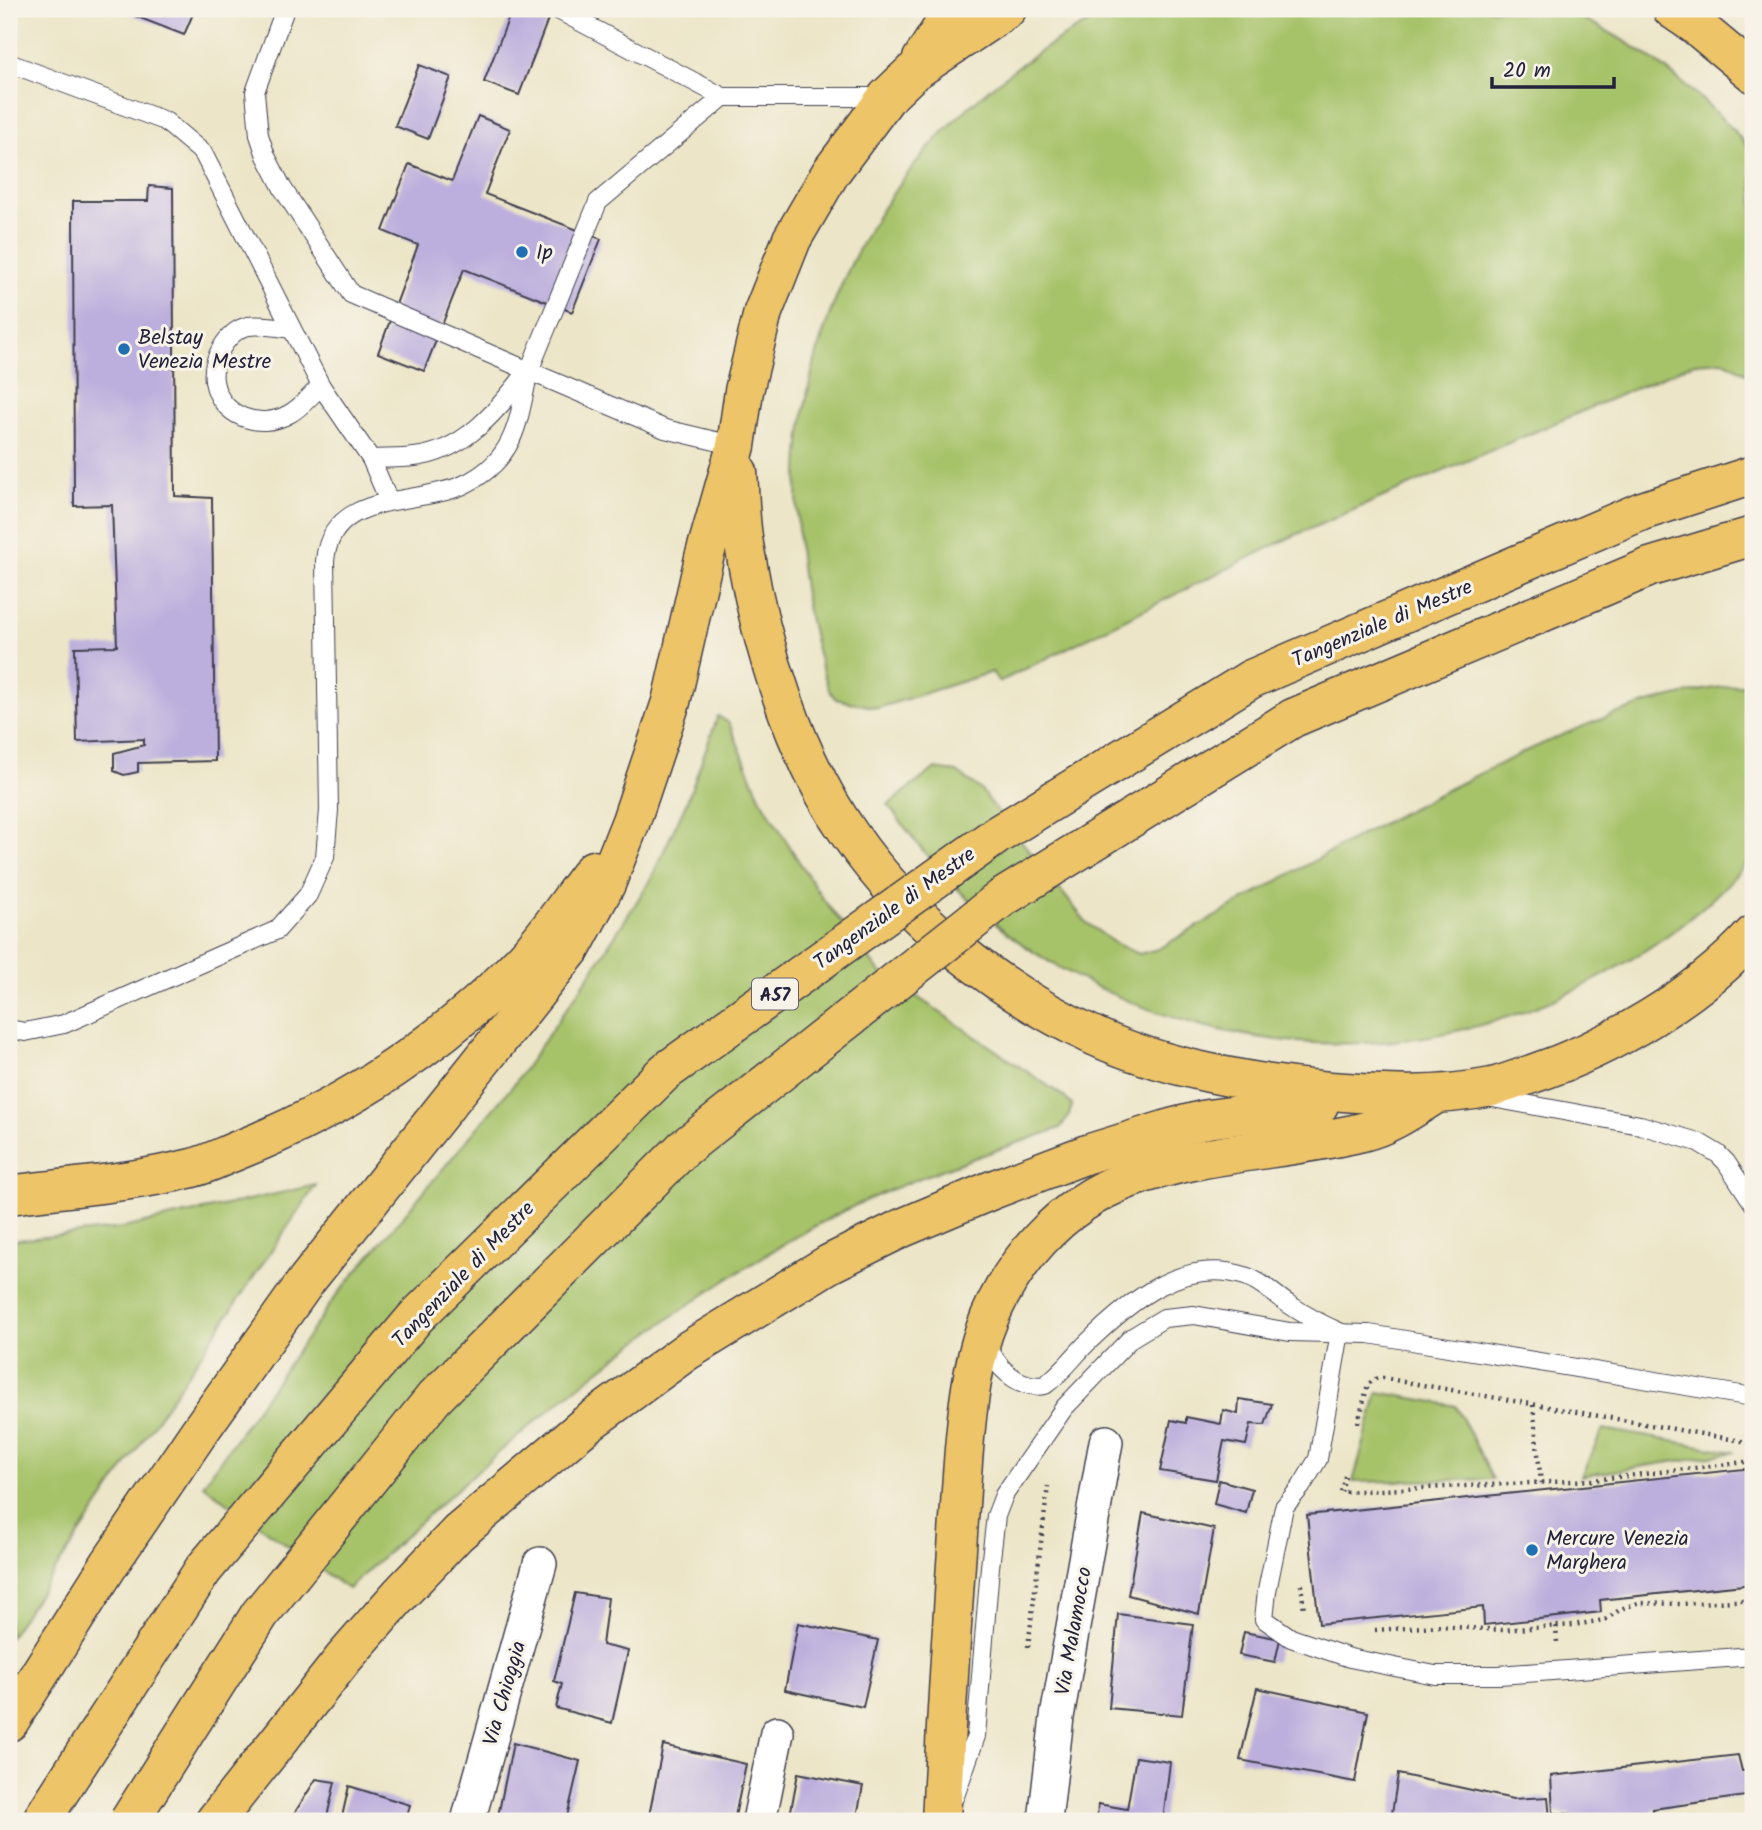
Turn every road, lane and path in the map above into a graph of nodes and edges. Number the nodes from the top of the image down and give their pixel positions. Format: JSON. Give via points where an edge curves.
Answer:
{"nodes":[{"id":1,"x":285,"y":9,"type":"edge"},
{"id":2,"x":556,"y":9,"type":"edge"},
{"id":3,"x":954,"y":9,"type":"edge"},
{"id":4,"x":1007,"y":9,"type":"edge"},
{"id":5,"x":1672,"y":9,"type":"edge"},
{"id":6,"x":9,"y":63,"type":"edge"},
{"id":7,"x":1753,"y":73,"type":"edge"},
{"id":8,"x":900,"y":85,"type":"junction"},
{"id":9,"x":723,"y":97,"type":"junction"},
{"id":10,"x":291,"y":329,"type":"junction"},
{"id":11,"x":529,"y":371,"type":"junction"},
{"id":12,"x":321,"y":386,"type":"junction"},
{"id":13,"x":736,"y":446,"type":"junction"},
{"id":14,"x":371,"y":459,"type":"junction"},
{"id":15,"x":1753,"y":475,"type":"edge"},
{"id":16,"x":389,"y":502,"type":"junction"},
{"id":17,"x":1753,"y":536,"type":"edge"},
{"id":18,"x":631,"y":821,"type":"junction"},
{"id":19,"x":1753,"y":935,"type":"edge"},
{"id":20,"x":9,"y":1030,"type":"edge"},
{"id":21,"x":1446,"y":1094,"type":"junction"},
{"id":22,"x":1380,"y":1095,"type":"junction"},
{"id":23,"x":9,"y":1195,"type":"edge"},
{"id":24,"x":1753,"y":1203,"type":"edge"},
{"id":25,"x":1340,"y":1332,"type":"junction"},
{"id":26,"x":984,"y":1334,"type":"junction"},
{"id":27,"x":1753,"y":1397,"type":"edge"},
{"id":28,"x":1533,"y":1405,"type":"junction"},
{"id":29,"x":1357,"y":1426,"type":"dead end"},
{"id":30,"x":1107,"y":1442,"type":"dead end"},
{"id":31,"x":1753,"y":1443,"type":"edge"},
{"id":32,"x":1753,"y":1461,"type":"edge"},
{"id":33,"x":1348,"y":1466,"type":"dead end"},
{"id":34,"x":1541,"y":1483,"type":"junction"},
{"id":35,"x":1341,"y":1492,"type":"junction"},
{"id":36,"x":1331,"y":1497,"type":"dead end"},
{"id":37,"x":540,"y":1564,"type":"dead end"},
{"id":38,"x":1300,"y":1574,"type":"dead end"},
{"id":39,"x":1753,"y":1600,"type":"edge"},
{"id":40,"x":1305,"y":1615,"type":"dead end"},
{"id":41,"x":1364,"y":1630,"type":"dead end"},
{"id":42,"x":1753,"y":1656,"type":"edge"},
{"id":43,"x":14,"y":1714,"type":"edge"},
{"id":44,"x":777,"y":1733,"type":"dead end"},
{"id":45,"x":216,"y":1820,"type":"edge"},
{"id":46,"x":41,"y":1821,"type":"edge"},
{"id":47,"x":129,"y":1821,"type":"edge"},
{"id":48,"x":468,"y":1821,"type":"edge"},
{"id":49,"x":759,"y":1821,"type":"edge"},
{"id":50,"x":941,"y":1821,"type":"edge"},
{"id":51,"x":947,"y":1821,"type":"edge"},
{"id":52,"x":1045,"y":1821,"type":"edge"}],
"edges":[{"from":1,"to":11,"type":"lane","via":[[255,92],[259,135],[283,189],[351,294]]},
{"from":2,"to":9,"type":"lane"},
{"from":3,"to":8,"type":"highway"},
{"from":4,"to":8,"type":"highway"},
{"from":5,"to":7,"type":"highway"},
{"from":6,"to":10,"type":"lane","via":[[165,121],[203,153]]},
{"from":8,"to":9,"type":"lane"},
{"from":8,"to":13,"type":"highway","via":[[831,172],[792,239],[763,312]]},
{"from":9,"to":11,"type":"lane","via":[[598,202]]},
{"from":10,"to":12,"type":"lane"},
{"from":10,"to":12,"type":"lane","via":[[248,326],[225,341],[214,379],[221,399],[235,413],[262,423],[292,413]]},
{"from":11,"to":13,"type":"lane","via":[[665,429]]},
{"from":11,"to":14,"type":"lane","via":[[497,411],[458,442],[417,457]]},
{"from":11,"to":16,"type":"lane","via":[[516,427],[492,466],[461,486]]},
{"from":12,"to":14,"type":"lane"},
{"from":13,"to":18,"type":"highway","via":[[671,702]]},
{"from":13,"to":22,"type":"highway","via":[[744,548],[769,654],[792,723],[849,835],[932,929],[986,974],[1096,1038],[1199,1070],[1279,1086]]},
{"from":14,"to":16,"type":"lane"},
{"from":15,"to":46,"type":"highway","name":"Tangenziale di Mestre","number":"A57","bridge":true,"via":[[1642,511],[1251,679],[997,835],[665,1072],[416,1317],[203,1570]]},
{"from":16,"to":20,"type":"lane","via":[[345,519],[326,551],[329,810],[325,857],[308,895],[277,930],[64,1024],[26,1032]]},
{"from":17,"to":47,"type":"highway","bridge":true,"via":[[1650,567],[1293,718],[1002,898],[684,1148],[433,1398],[260,1614]]},
{"from":18,"to":23,"type":"highway","via":[[525,957],[476,1004],[391,1069],[313,1118],[195,1167],[130,1181]]},
{"from":18,"to":43,"type":"highway","via":[[606,884],[571,949],[307,1280],[199,1432]]},
{"from":19,"to":21,"type":"highway","via":[[1700,983],[1654,1016],[1588,1053],[1495,1087]]},
{"from":21,"to":22,"type":"highway"},
{"from":21,"to":24,"type":"lane","via":[[1640,1125],[1698,1142],[1726,1162]]},
{"from":21,"to":26,"type":"highway","via":[[1364,1132],[1199,1160],[1110,1186],[1064,1216],[1024,1257]]},
{"from":22,"to":45,"type":"highway","via":[[1207,1119],[1087,1154],[902,1228],[829,1264],[736,1319],[587,1423],[458,1533],[344,1658]]},
{"from":25,"to":26,"type":"lane","via":[[1245,1276],[1198,1271],[1141,1296],[1045,1385],[1027,1384],[1002,1368]]},
{"from":25,"to":27,"type":"lane"},
{"from":25,"to":42,"type":"lane","via":[[1318,1459],[1284,1507],[1264,1619],[1291,1638],[1350,1658],[1436,1675]]},
{"from":25,"to":51,"type":"lane","via":[[1290,1332],[1194,1315],[1164,1318],[1124,1345],[1064,1408],[1009,1486],[996,1516],[976,1736]]},
{"from":26,"to":50,"type":"highway","via":[[965,1445]]},
{"from":28,"to":29,"type":"path","via":[[1376,1379],[1368,1384]]},
{"from":28,"to":31,"type":"path"},
{"from":28,"to":34,"type":"path"},
{"from":30,"to":52,"type":"street","name":"Via Malamocco","via":[[1058,1717]]},
{"from":32,"to":34,"type":"path"},
{"from":33,"to":35,"type":"path"},
{"from":34,"to":35,"type":"path"},
{"from":35,"to":36,"type":"path"},
{"from":37,"to":48,"type":"street","name":"Via Chioggia"},
{"from":38,"to":40,"type":"path"},
{"from":39,"to":41,"type":"path","via":[[1638,1603],[1605,1620],[1556,1626]]},
{"from":44,"to":49,"type":"street"}]}
